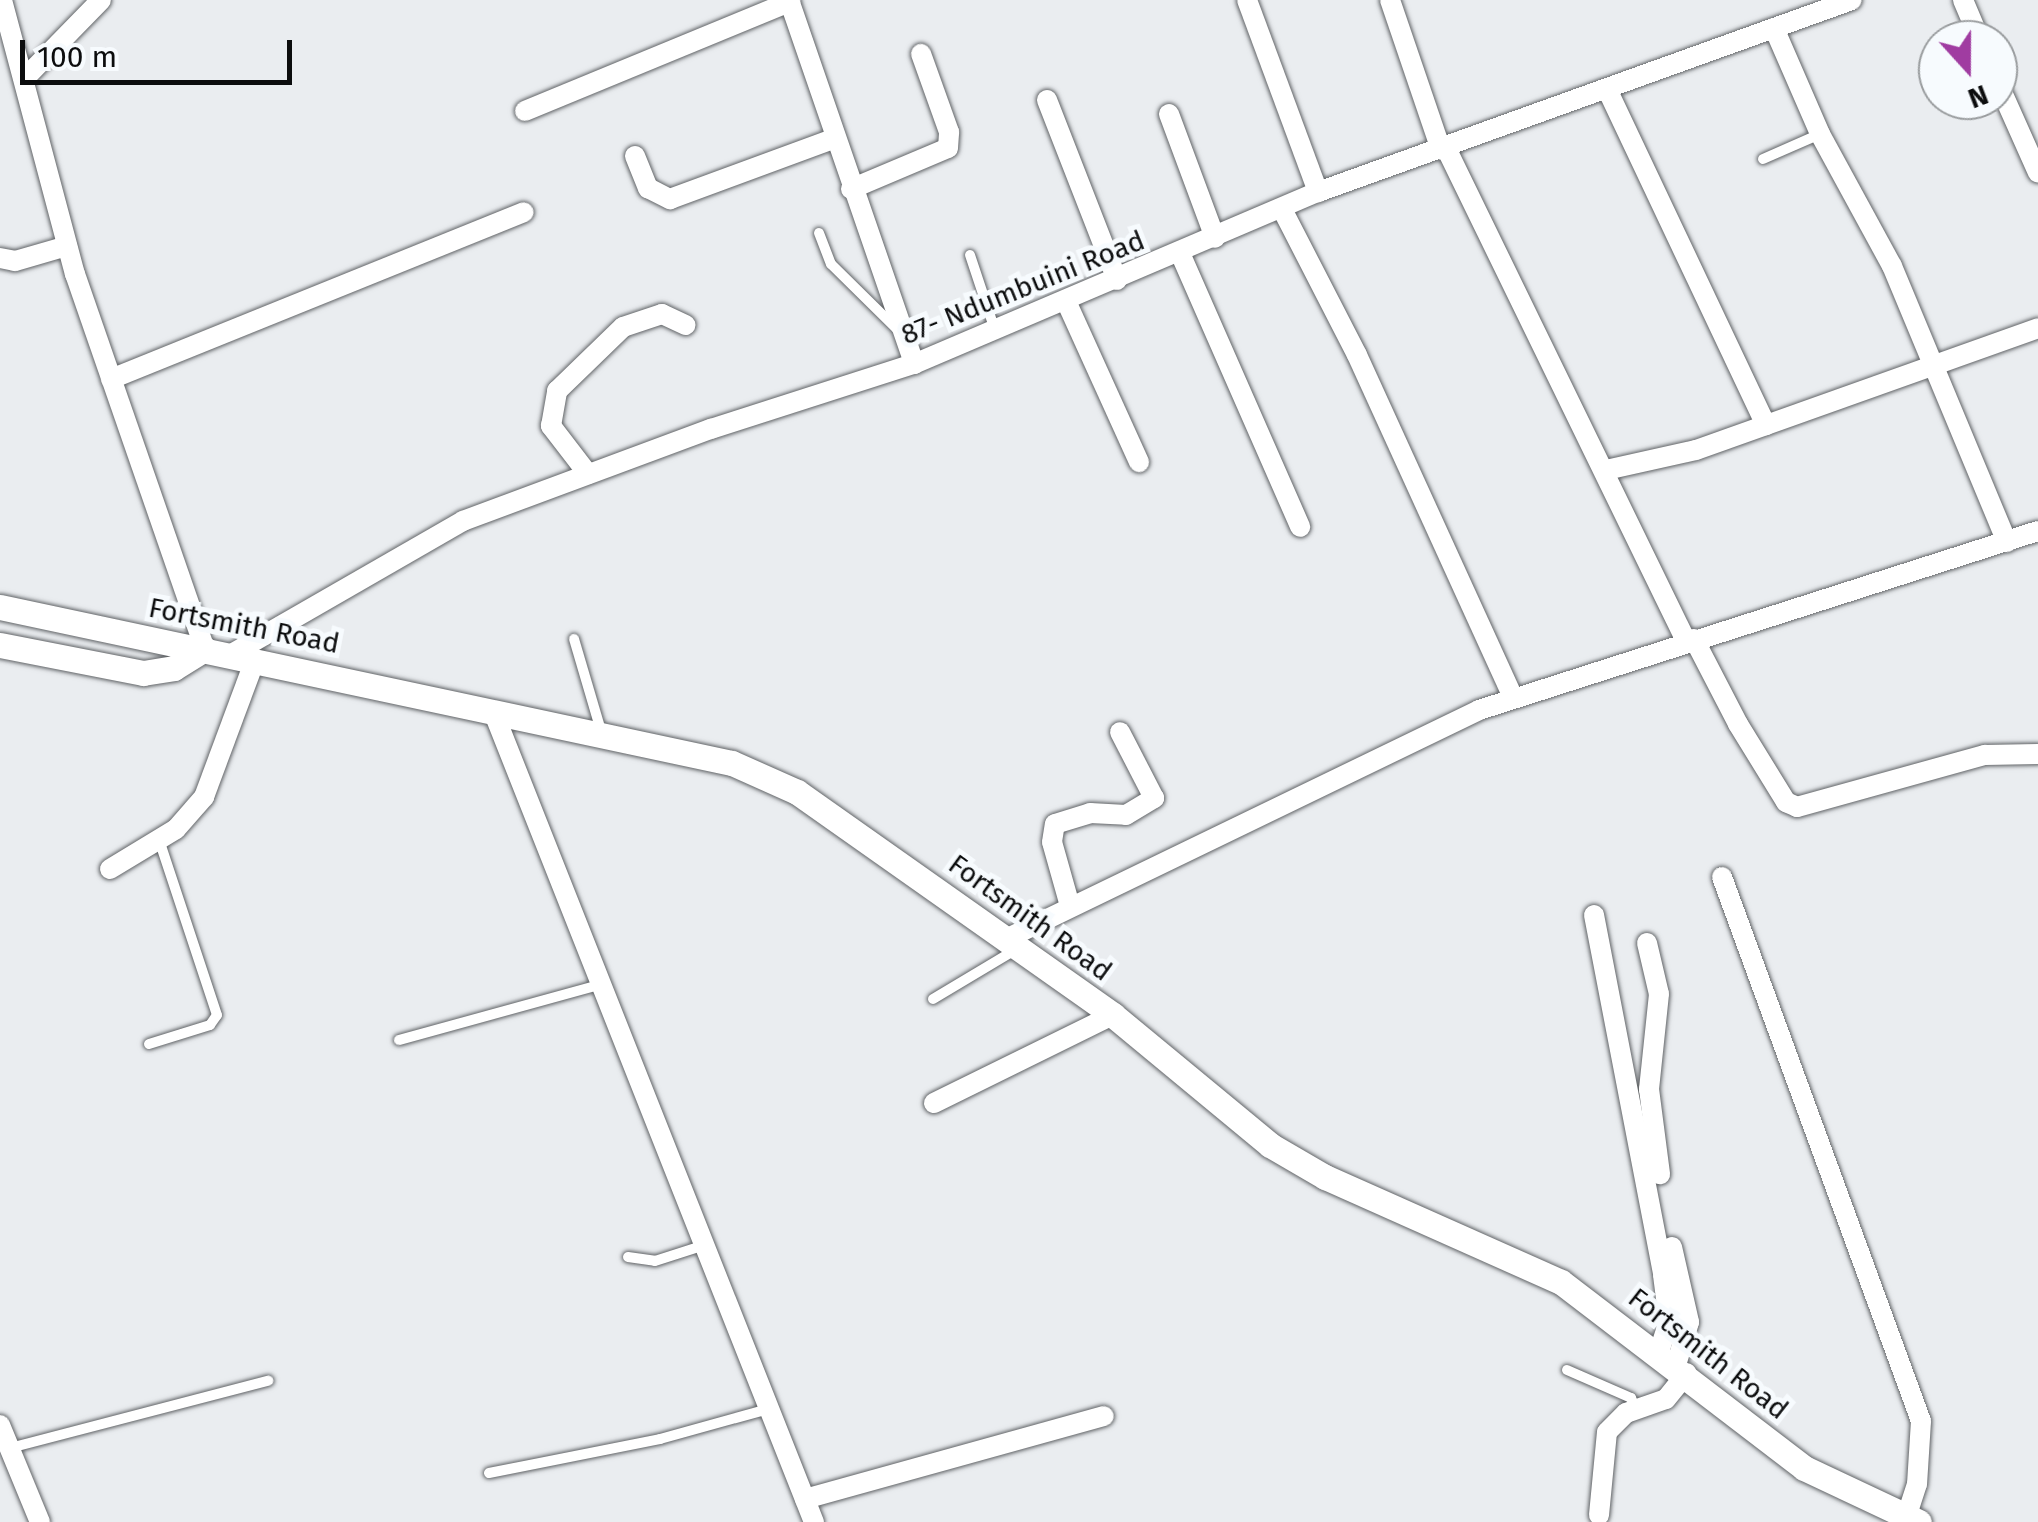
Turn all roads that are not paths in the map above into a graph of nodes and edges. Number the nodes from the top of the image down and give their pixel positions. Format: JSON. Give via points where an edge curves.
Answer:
{"nodes":[{"id":1,"x":2,"y":0,"type":"edge"},
{"id":2,"x":101,"y":0,"type":"edge"},
{"id":3,"x":1246,"y":0,"type":"edge"},
{"id":4,"x":1390,"y":0,"type":"edge"},
{"id":5,"x":1852,"y":0,"type":"edge"},
{"id":6,"x":789,"y":1,"type":"edge"},
{"id":7,"x":1774,"y":28,"type":"junction"},
{"id":8,"x":921,"y":54,"type":"dead end"},
{"id":9,"x":24,"y":79,"type":"junction"},
{"id":10,"x":1607,"y":89,"type":"junction"},
{"id":11,"x":1047,"y":100,"type":"dead end"},
{"id":12,"x":525,"y":111,"type":"dead end"},
{"id":13,"x":1170,"y":114,"type":"dead end"},
{"id":14,"x":2014,"y":120,"type":"edge"},
{"id":15,"x":1820,"y":134,"type":"junction"},
{"id":16,"x":833,"y":139,"type":"junction"},
{"id":17,"x":1443,"y":149,"type":"junction"},
{"id":18,"x":636,"y":156,"type":"dead end"},
{"id":19,"x":1763,"y":160,"type":"dead end"},
{"id":20,"x":2038,"y":173,"type":"edge"},
{"id":21,"x":850,"y":189,"type":"junction"},
{"id":22,"x":1318,"y":192,"type":"junction"},
{"id":23,"x":1282,"y":209,"type":"junction"},
{"id":24,"x":524,"y":212,"type":"dead end"},
{"id":25,"x":818,"y":234,"type":"dead end"},
{"id":26,"x":1215,"y":238,"type":"junction"},
{"id":27,"x":67,"y":246,"type":"junction"},
{"id":28,"x":1180,"y":253,"type":"junction"},
{"id":29,"x":970,"y":255,"type":"dead end"},
{"id":30,"x":0,"y":258,"type":"edge"},
{"id":31,"x":1117,"y":280,"type":"junction"},
{"id":32,"x":1066,"y":301,"type":"junction"},
{"id":33,"x":686,"y":325,"type":"dead end"},
{"id":34,"x":2038,"y":328,"type":"edge"},
{"id":35,"x":995,"y":331,"type":"junction"},
{"id":36,"x":903,"y":334,"type":"junction"},
{"id":37,"x":914,"y":364,"type":"junction"},
{"id":38,"x":1936,"y":365,"type":"junction"},
{"id":39,"x":111,"y":379,"type":"junction"},
{"id":40,"x":1766,"y":425,"type":"junction"},
{"id":41,"x":1139,"y":462,"type":"dead end"},
{"id":42,"x":1606,"y":470,"type":"junction"},
{"id":43,"x":588,"y":474,"type":"junction"},
{"id":44,"x":1300,"y":527,"type":"dead end"},
{"id":45,"x":2038,"y":532,"type":"edge"},
{"id":46,"x":2006,"y":542,"type":"junction"},
{"id":47,"x":0,"y":608,"type":"edge"},
{"id":48,"x":574,"y":639,"type":"dead end"},
{"id":49,"x":1690,"y":640,"type":"junction"},
{"id":50,"x":0,"y":645,"type":"edge"},
{"id":51,"x":230,"y":654,"type":"junction"},
{"id":52,"x":1513,"y":698,"type":"junction"},
{"id":53,"x":493,"y":711,"type":"junction"},
{"id":54,"x":1120,"y":732,"type":"dead end"},
{"id":55,"x":602,"y":735,"type":"junction"},
{"id":56,"x":2038,"y":754,"type":"edge"},
{"id":57,"x":160,"y":840,"type":"junction"},
{"id":58,"x":110,"y":869,"type":"dead end"},
{"id":59,"x":1722,"y":878,"type":"dead end"},
{"id":60,"x":1070,"y":906,"type":"junction"},
{"id":61,"x":1594,"y":915,"type":"dead end"},
{"id":62,"x":1014,"y":942,"type":"junction"},
{"id":63,"x":1647,"y":943,"type":"dead end"},
{"id":64,"x":598,"y":985,"type":"junction"},
{"id":65,"x":934,"y":998,"type":"dead end"},
{"id":66,"x":1113,"y":1014,"type":"junction"},
{"id":67,"x":399,"y":1040,"type":"dead end"},
{"id":68,"x":150,"y":1044,"type":"dead end"},
{"id":69,"x":934,"y":1103,"type":"dead end"},
{"id":70,"x":702,"y":1246,"type":"junction"},
{"id":71,"x":628,"y":1257,"type":"dead end"},
{"id":72,"x":1674,"y":1363,"type":"junction"},
{"id":73,"x":1568,"y":1370,"type":"dead end"},
{"id":74,"x":268,"y":1381,"type":"dead end"},
{"id":75,"x":768,"y":1409,"type":"junction"},
{"id":76,"x":1636,"y":1409,"type":"junction"},
{"id":77,"x":1104,"y":1416,"type":"dead end"},
{"id":78,"x":0,"y":1425,"type":"edge"},
{"id":79,"x":10,"y":1448,"type":"junction"},
{"id":80,"x":489,"y":1473,"type":"dead end"},
{"id":81,"x":805,"y":1499,"type":"junction"},
{"id":82,"x":1600,"y":1515,"type":"dead end"},
{"id":83,"x":1912,"y":1520,"type":"edge"},
{"id":84,"x":40,"y":1522,"type":"edge"},
{"id":85,"x":814,"y":1522,"type":"edge"}],
"edges":[{"from":1,"to":9,"type":"street"},
{"from":2,"to":9,"type":"street"},
{"from":3,"to":22,"type":"street"},
{"from":4,"to":17,"type":"street"},
{"from":5,"to":7,"type":"street","name":"87- Ndumbuini Road"},
{"from":6,"to":12,"type":"street"},
{"from":6,"to":16,"type":"street"},
{"from":7,"to":10,"type":"street","name":"87- Ndumbuini Road"},
{"from":7,"to":15,"type":"street"},
{"from":8,"to":21,"type":"street","via":[[949,132],[948,148]]},
{"from":9,"to":27,"type":"street"},
{"from":10,"to":17,"type":"street","name":"87- Ndumbuini Road"},
{"from":10,"to":40,"type":"street"},
{"from":11,"to":31,"type":"street"},
{"from":13,"to":26,"type":"street"},
{"from":14,"to":20,"type":"street"},
{"from":15,"to":19,"type":"lane"},
{"from":15,"to":38,"type":"street"},
{"from":16,"to":18,"type":"street","via":[[670,199],[654,194]]},
{"from":16,"to":21,"type":"street"},
{"from":17,"to":22,"type":"street","name":"87- Ndumbuini Road"},
{"from":17,"to":42,"type":"street"},
{"from":21,"to":36,"type":"street"},
{"from":22,"to":23,"type":"street","name":"87- Ndumbuini Road"},
{"from":23,"to":26,"type":"street","name":"87- Ndumbuini Road"},
{"from":23,"to":52,"type":"street","via":[[1357,356]]},
{"from":24,"to":39,"type":"street"},
{"from":25,"to":36,"type":"lane","via":[[835,269]]},
{"from":26,"to":28,"type":"street","name":"87- Ndumbuini Road"},
{"from":27,"to":30,"type":"street","via":[[14,261]]},
{"from":27,"to":39,"type":"street"},
{"from":28,"to":31,"type":"street","name":"87- Ndumbuini Road"},
{"from":28,"to":44,"type":"street"},
{"from":29,"to":35,"type":"lane"},
{"from":31,"to":32,"type":"street","name":"87- Ndumbuini Road"},
{"from":32,"to":35,"type":"street","name":"87- Ndumbuini Road"},
{"from":32,"to":41,"type":"street"},
{"from":33,"to":43,"type":"street","via":[[662,314],[623,326],[550,401],[552,426]]},
{"from":34,"to":38,"type":"street"},
{"from":35,"to":37,"type":"street","name":"87- Ndumbuini Road"},
{"from":36,"to":37,"type":"street"},
{"from":37,"to":43,"type":"street","name":"87- Ndumbuini Road"},
{"from":38,"to":40,"type":"street"},
{"from":38,"to":46,"type":"street"},
{"from":39,"to":51,"type":"street"},
{"from":40,"to":42,"type":"street"},
{"from":42,"to":49,"type":"street"},
{"from":43,"to":51,"type":"street","name":"87- Ndumbuini Road","via":[[463,521]]},
{"from":45,"to":46,"type":"street"},
{"from":46,"to":49,"type":"street"},
{"from":47,"to":51,"type":"street","name":"Fortsmith Road"},
{"from":48,"to":55,"type":"lane"},
{"from":49,"to":52,"type":"street"},
{"from":49,"to":56,"type":"street","via":[[1786,802],[1797,807],[1985,755]]},
{"from":50,"to":51,"type":"street","via":[[144,674]]},
{"from":51,"to":53,"type":"street","name":"Fortsmith Road"},
{"from":51,"to":57,"type":"street","via":[[204,797]]},
{"from":52,"to":60,"type":"street"},
{"from":53,"to":55,"type":"street","name":"Fortsmith Road"},
{"from":53,"to":64,"type":"street"},
{"from":54,"to":60,"type":"street","via":[[1154,798],[1126,815],[1090,813],[1055,824],[1052,842]]},
{"from":55,"to":62,"type":"street","name":"Fortsmith Road","via":[[732,763],[797,792]]},
{"from":57,"to":58,"type":"street"},
{"from":57,"to":68,"type":"lane","via":[[216,1015],[210,1025]]},
{"from":59,"to":83,"type":"street","via":[[1922,1421]]},
{"from":60,"to":62,"type":"street"},
{"from":61,"to":72,"type":"street"},
{"from":62,"to":65,"type":"lane"},
{"from":62,"to":66,"type":"street","name":"Fortsmith Road"},
{"from":63,"to":72,"type":"street","via":[[1659,994],[1650,1108],[1690,1322]]},
{"from":64,"to":67,"type":"lane"},
{"from":64,"to":70,"type":"street"},
{"from":66,"to":69,"type":"street"},
{"from":66,"to":72,"type":"street","name":"Fortsmith Road","via":[[1270,1145],[1326,1177],[1561,1282]]},
{"from":70,"to":71,"type":"lane","via":[[654,1260]]},
{"from":70,"to":75,"type":"street"},
{"from":72,"to":76,"type":"street","via":[[1666,1399]]},
{"from":72,"to":83,"type":"street","name":"Fortsmith Road","via":[[1804,1468]]},
{"from":73,"to":76,"type":"lane","via":[[1631,1398]]},
{"from":74,"to":79,"type":"lane"},
{"from":75,"to":80,"type":"lane","via":[[660,1439]]},
{"from":75,"to":81,"type":"street"},
{"from":76,"to":82,"type":"street","via":[[1612,1425],[1603,1445]]},
{"from":77,"to":81,"type":"street"},
{"from":78,"to":79,"type":"street"},
{"from":79,"to":84,"type":"street"},
{"from":81,"to":85,"type":"street"}]}
